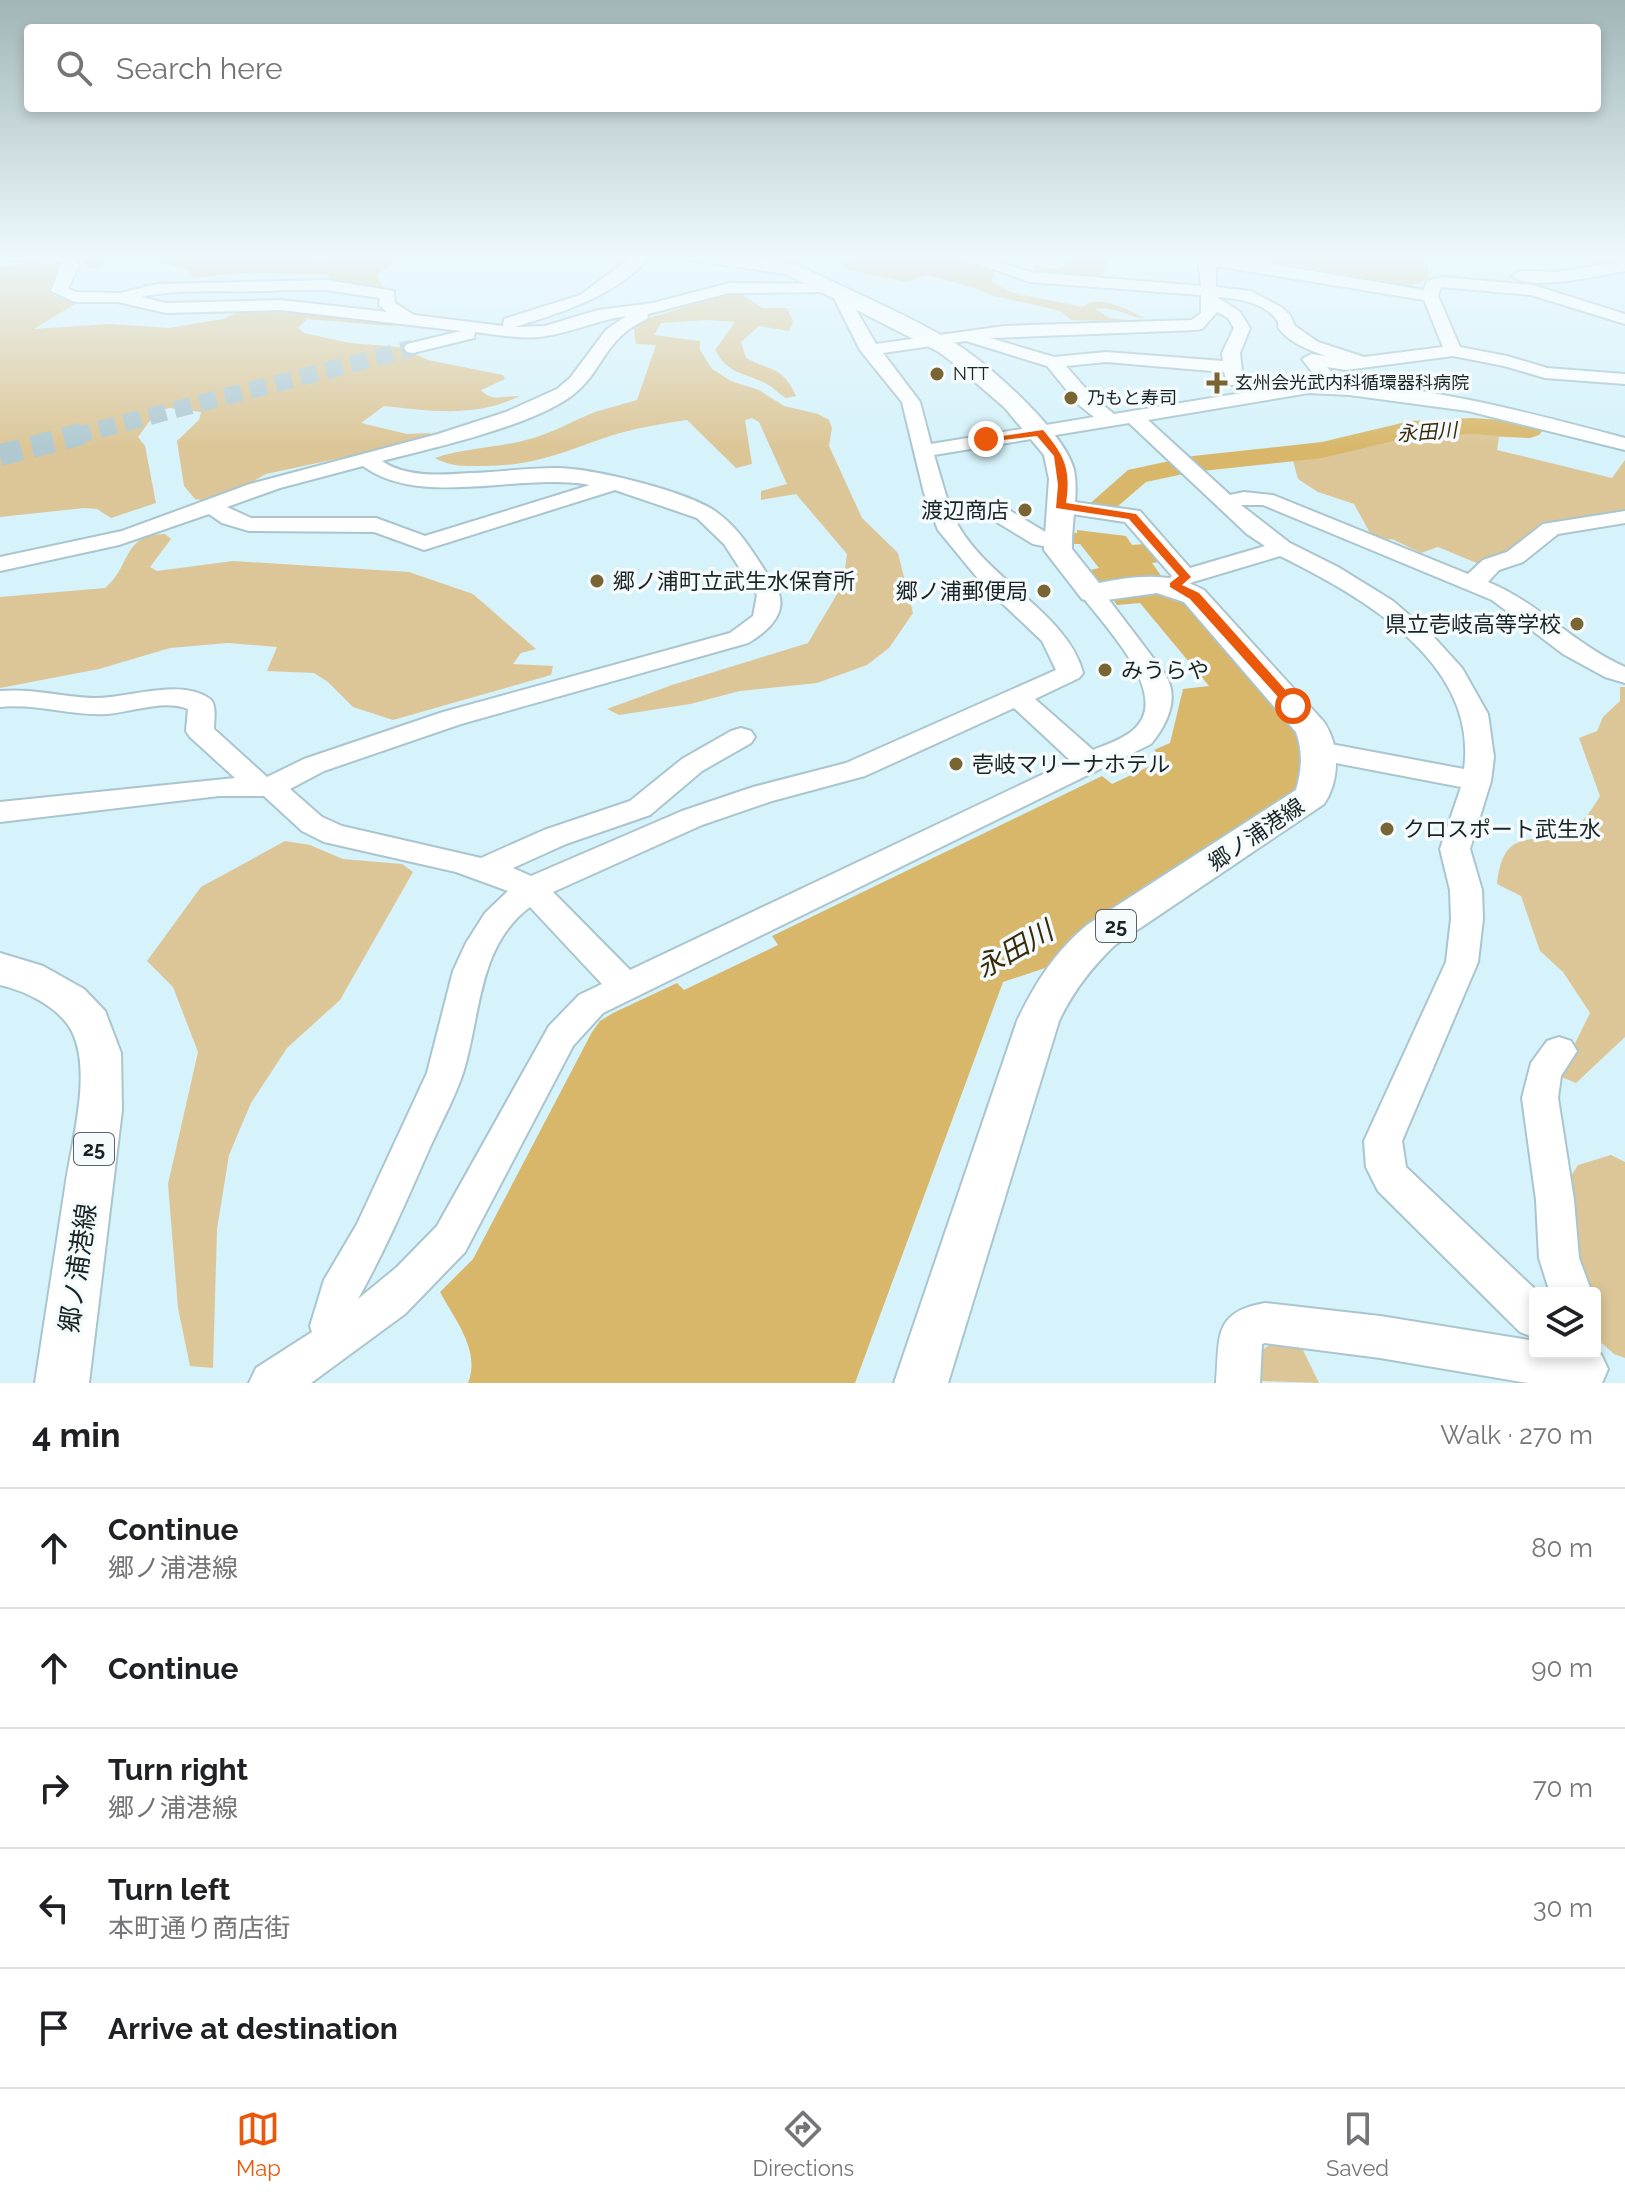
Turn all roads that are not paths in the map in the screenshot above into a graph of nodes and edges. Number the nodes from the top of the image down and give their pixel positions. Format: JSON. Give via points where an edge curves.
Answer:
{"nodes":[{"id":1,"x":391,"y":319,"type":"edge"},
{"id":2,"x":407,"y":319,"type":"edge"},
{"id":3,"x":519,"y":319,"type":"edge"},
{"id":4,"x":587,"y":319,"type":"edge"},
{"id":5,"x":641,"y":319,"type":"edge"},
{"id":6,"x":849,"y":319,"type":"edge"},
{"id":7,"x":891,"y":319,"type":"edge"},
{"id":8,"x":1207,"y":319,"type":"edge"},
{"id":9,"x":1236,"y":319,"type":"edge"},
{"id":10,"x":1283,"y":319,"type":"edge"},
{"id":11,"x":1444,"y":319,"type":"edge"},
{"id":12,"x":411,"y":321,"type":"junction"},
{"id":13,"x":1080,"y":329,"type":"junction"},
{"id":14,"x":482,"y":330,"type":"junction"},
{"id":15,"x":965,"y":335,"type":"junction"},
{"id":16,"x":935,"y":341,"type":"junction"},
{"id":17,"x":413,"y":348,"type":"tunnel mouth"},
{"id":18,"x":869,"y":350,"type":"junction"},
{"id":19,"x":1453,"y":351,"type":"junction"},
{"id":20,"x":1231,"y":360,"type":"junction"},
{"id":21,"x":1053,"y":362,"type":"junction"},
{"id":22,"x":1364,"y":363,"type":"junction"},
{"id":23,"x":1625,"y":379,"type":"edge"},
{"id":24,"x":1309,"y":388,"type":"junction"},
{"id":25,"x":1250,"y":396,"type":"junction"},
{"id":26,"x":1133,"y":416,"type":"junction"},
{"id":27,"x":1109,"y":420,"type":"junction"},
{"id":28,"x":1040,"y":432,"type":"junction"},
{"id":29,"x":1625,"y":444,"type":"edge"},
{"id":30,"x":923,"y":451,"type":"junction"},
{"id":31,"x":367,"y":460,"type":"junction"},
{"id":32,"x":610,"y":485,"type":"junction"},
{"id":33,"x":1226,"y":502,"type":"junction"},
{"id":34,"x":1060,"y":506,"type":"junction"},
{"id":35,"x":213,"y":508,"type":"junction"},
{"id":36,"x":942,"y":509,"type":"junction"},
{"id":37,"x":1625,"y":517,"type":"edge"},
{"id":38,"x":1058,"y":542,"type":"junction"},
{"id":39,"x":1282,"y":548,"type":"junction"},
{"id":40,"x":0,"y":564,"type":"edge"},
{"id":41,"x":1180,"y":581,"type":"junction"},
{"id":42,"x":1476,"y":585,"type":"junction"},
{"id":43,"x":1098,"y":592,"type":"junction"},
{"id":44,"x":1625,"y":675,"type":"edge"},
{"id":45,"x":1016,"y":696,"type":"junction"},
{"id":46,"x":0,"y":699,"type":"edge"},
{"id":47,"x":741,"y":737,"type":"dead end"},
{"id":48,"x":1320,"y":751,"type":"junction"},
{"id":49,"x":1091,"y":764,"type":"junction"},
{"id":50,"x":1477,"y":781,"type":"junction"},
{"id":51,"x":264,"y":787,"type":"junction"},
{"id":52,"x":0,"y":812,"type":"edge"},
{"id":53,"x":484,"y":869,"type":"junction"},
{"id":54,"x":532,"y":890,"type":"junction"},
{"id":55,"x":0,"y":969,"type":"edge"},
{"id":56,"x":624,"y":985,"type":"junction"},
{"id":57,"x":1559,"y":1051,"type":"dead end"},
{"id":58,"x":1569,"y":1287,"type":"edge"},
{"id":59,"x":1529,"y":1312,"type":"edge"},
{"id":60,"x":339,"y":1338,"type":"junction"},
{"id":61,"x":1581,"y":1362,"type":"edge"},
{"id":62,"x":62,"y":1383,"type":"edge"},
{"id":63,"x":271,"y":1383,"type":"edge"},
{"id":64,"x":921,"y":1383,"type":"edge"},
{"id":65,"x":1238,"y":1383,"type":"edge"}],
"edges":[{"from":1,"to":12,"type":"street"},
{"from":2,"to":12,"type":"street"},
{"from":3,"to":14,"type":"street"},
{"from":4,"to":14,"type":"street","via":[[547,331]]},
{"from":5,"to":31,"type":"street","via":[[608,334],[580,382],[562,396],[460,436]]},
{"from":6,"to":18,"type":"street"},
{"from":7,"to":16,"type":"main road"},
{"from":8,"to":13,"type":"street","via":[[1189,326]]},
{"from":9,"to":20,"type":"street","via":[[1242,328]]},
{"from":10,"to":22,"type":"street","via":[[1287,328],[1312,346]]},
{"from":11,"to":19,"type":"street"},
{"from":12,"to":14,"type":"street"},
{"from":13,"to":15,"type":"street"},
{"from":13,"to":20,"type":"street","via":[[1094,339],[1153,342]]},
{"from":14,"to":17,"type":"street"},
{"from":15,"to":16,"type":"street"},
{"from":15,"to":21,"type":"street"},
{"from":16,"to":18,"type":"street"},
{"from":16,"to":28,"type":"main road","via":[[980,373]]},
{"from":18,"to":30,"type":"street","via":[[907,395]]},
{"from":19,"to":22,"type":"street"},
{"from":19,"to":23,"type":"street","via":[[1556,375]]},
{"from":20,"to":21,"type":"street","via":[[1106,357]]},
{"from":20,"to":25,"type":"street","via":[[1233,380]]},
{"from":21,"to":27,"type":"street"},
{"from":22,"to":24,"type":"street","via":[[1311,359],[1328,379]]},
{"from":24,"to":25,"type":"street"},
{"from":24,"to":29,"type":"street","via":[[1468,406]]},
{"from":25,"to":26,"type":"street"},
{"from":26,"to":27,"type":"street"},
{"from":26,"to":33,"type":"street"},
{"from":27,"to":28,"type":"street"},
{"from":28,"to":30,"type":"street"},
{"from":28,"to":34,"type":"main road","via":[[1059,456]]},
{"from":30,"to":36,"type":"street"},
{"from":31,"to":32,"type":"street","via":[[374,468],[403,477],[559,474]]},
{"from":31,"to":35,"type":"street","via":[[270,485]]},
{"from":32,"to":35,"type":"street","via":[[424,543],[376,525],[249,524]]},
{"from":32,"to":51,"type":"street","via":[[691,505],[714,519],[769,595],[767,615],[756,628],[739,638],[452,718]]},
{"from":33,"to":39,"type":"street"},
{"from":33,"to":42,"type":"street","via":[[1266,499]]},
{"from":34,"to":38,"type":"main road"},
{"from":34,"to":41,"type":"street","via":[[1132,516]]},
{"from":35,"to":40,"type":"street","via":[[84,548]]},
{"from":36,"to":38,"type":"street","via":[[986,506],[1041,539]]},
{"from":36,"to":45,"type":"street","via":[[948,528],[1070,664],[1065,677]]},
{"from":37,"to":42,"type":"street","via":[[1551,529],[1515,557],[1491,565]]},
{"from":38,"to":43,"type":"main road","via":[[1067,563]]},
{"from":39,"to":41,"type":"street"},
{"from":39,"to":50,"type":"street","via":[[1385,606],[1453,673],[1475,714]]},
{"from":41,"to":43,"type":"main road"},
{"from":41,"to":48,"type":"main road","via":[[1312,729]]},
{"from":42,"to":44,"type":"street","via":[[1500,595],[1589,659]]},
{"from":43,"to":49,"type":"street","via":[[1154,676],[1159,697],[1155,720],[1141,738]]},
{"from":45,"to":49,"type":"street"},
{"from":45,"to":54,"type":"street","via":[[855,770],[692,818]]},
{"from":46,"to":51,"type":"street","via":[[95,706],[192,700],[201,705],[200,731]]},
{"from":47,"to":53,"type":"street","via":[[692,765],[640,808]]},
{"from":48,"to":50,"type":"street"},
{"from":48,"to":64,"type":"main road","name":"郷ノ浦港線","number":"25","via":[[1312,796],[1101,935],[1055,984],[1038,1021]]},
{"from":49,"to":56,"type":"street"},
{"from":50,"to":59,"type":"street","via":[[1455,849],[1466,890],[1462,962],[1383,1141],[1383,1157],[1392,1179]]},
{"from":51,"to":52,"type":"street","via":[[219,787]]},
{"from":51,"to":53,"type":"street","via":[[334,835]]},
{"from":53,"to":54,"type":"street"},
{"from":54,"to":56,"type":"street"},
{"from":54,"to":60,"type":"street","via":[[496,921],[482,943],[445,1073],[371,1237],[339,1294],[331,1326]]},
{"from":55,"to":62,"type":"main road","name":"郷ノ浦港線","number":"25","via":[[65,996],[96,1037],[97,1125]]},
{"from":56,"to":60,"type":"street","via":[[591,1004],[561,1036],[451,1239],[395,1297]]},
{"from":57,"to":58,"type":"street","via":[[1544,1073],[1540,1098],[1559,1258]]},
{"from":60,"to":63,"type":"street"},
{"from":61,"to":65,"type":"street","via":[[1492,1357],[1265,1323],[1248,1326],[1241,1335]]}]}
